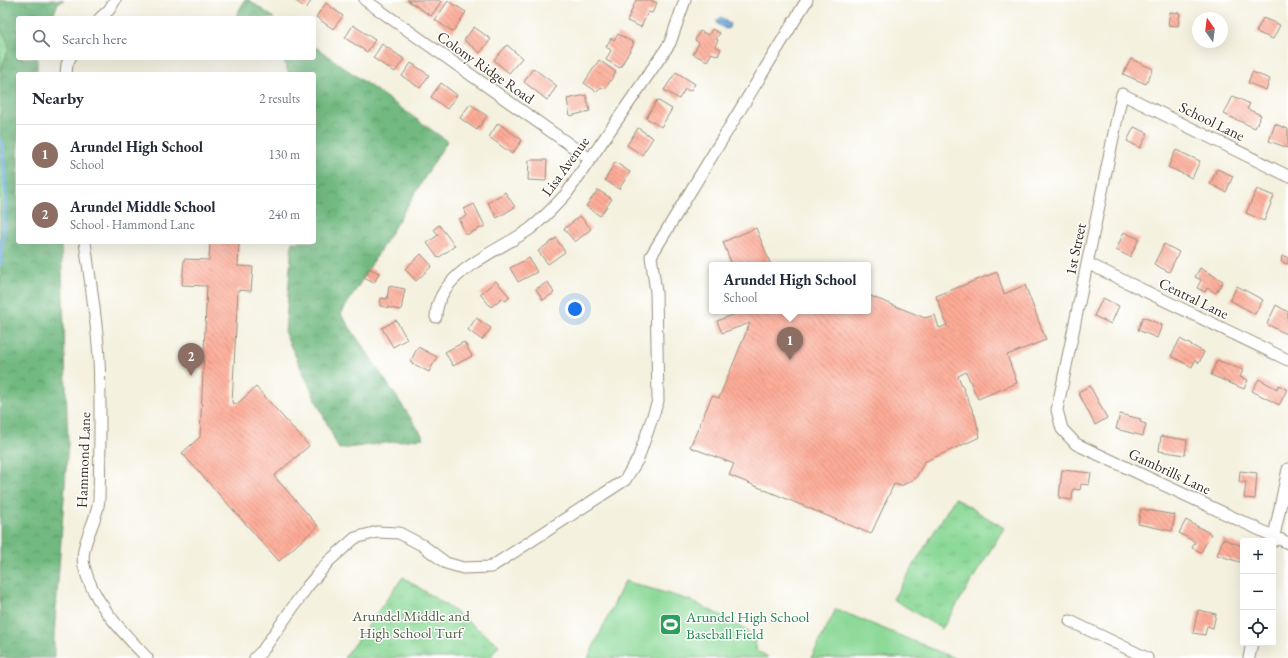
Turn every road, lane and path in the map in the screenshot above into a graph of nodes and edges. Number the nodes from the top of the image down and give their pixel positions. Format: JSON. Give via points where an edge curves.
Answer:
{"nodes":[{"id":1,"x":115,"y":0,"type":"edge"},
{"id":2,"x":365,"y":0,"type":"edge"},
{"id":3,"x":685,"y":0,"type":"edge"},
{"id":4,"x":807,"y":0,"type":"edge"},
{"id":5,"x":102,"y":16,"type":"edge"},
{"id":6,"x":69,"y":60,"type":"edge"},
{"id":7,"x":66,"y":72,"type":"edge"},
{"id":8,"x":1122,"y":94,"type":"joint"},
{"id":9,"x":590,"y":159,"type":"junction"},
{"id":10,"x":1288,"y":176,"type":"edge"},
{"id":11,"x":85,"y":244,"type":"edge"},
{"id":12,"x":1087,"y":263,"type":"junction"},
{"id":13,"x":436,"y":317,"type":"dead end"},
{"id":14,"x":1288,"y":360,"type":"edge"},
{"id":15,"x":1057,"y":410,"type":"joint"},
{"id":16,"x":1288,"y":469,"type":"edge"},
{"id":17,"x":1271,"y":538,"type":"edge"},
{"id":18,"x":1273,"y":538,"type":"edge"},
{"id":19,"x":1276,"y":540,"type":"edge"},
{"id":20,"x":1288,"y":543,"type":"edge"},
{"id":21,"x":1070,"y":621,"type":"dead end"},
{"id":22,"x":1251,"y":646,"type":"edge"},
{"id":23,"x":147,"y":658,"type":"edge"},
{"id":24,"x":255,"y":658,"type":"edge"},
{"id":25,"x":1147,"y":658,"type":"edge"},
{"id":26,"x":1249,"y":658,"type":"edge"}],
"edges":[{"from":1,"to":5,"type":"street"},
{"from":2,"to":9,"type":"street","name":"Colony Ridge Road"},
{"from":3,"to":9,"type":"street","name":"Lisa Avenue","via":[[670,43]]},
{"from":4,"to":24,"type":"street","via":[[651,256],[656,292],[658,401],[638,459],[625,480],[491,567],[463,568],[446,563],[422,545],[399,533],[377,532],[355,538],[307,587]]},
{"from":6,"to":7,"type":"street"},
{"from":8,"to":10,"type":"street","name":"School Lane"},
{"from":8,"to":12,"type":"street","name":"1st Street"},
{"from":9,"to":13,"type":"street","name":"Lisa Avenue","via":[[567,193],[550,212],[529,229],[480,259],[451,282],[436,307]]},
{"from":11,"to":23,"type":"street","name":"Hammond Lane","via":[[99,359],[100,433],[99,504],[85,544],[84,564],[90,585],[101,605]]},
{"from":12,"to":14,"type":"street","name":"Central Lane"},
{"from":12,"to":15,"type":"street","name":"1st Street"},
{"from":15,"to":17,"type":"street","name":"Gambrills Lane","via":[[1062,429],[1076,444]]},
{"from":16,"to":18,"type":"street"},
{"from":19,"to":20,"type":"street","name":"Gambrills Lane"},
{"from":21,"to":25,"type":"street"},
{"from":22,"to":26,"type":"street"}]}
